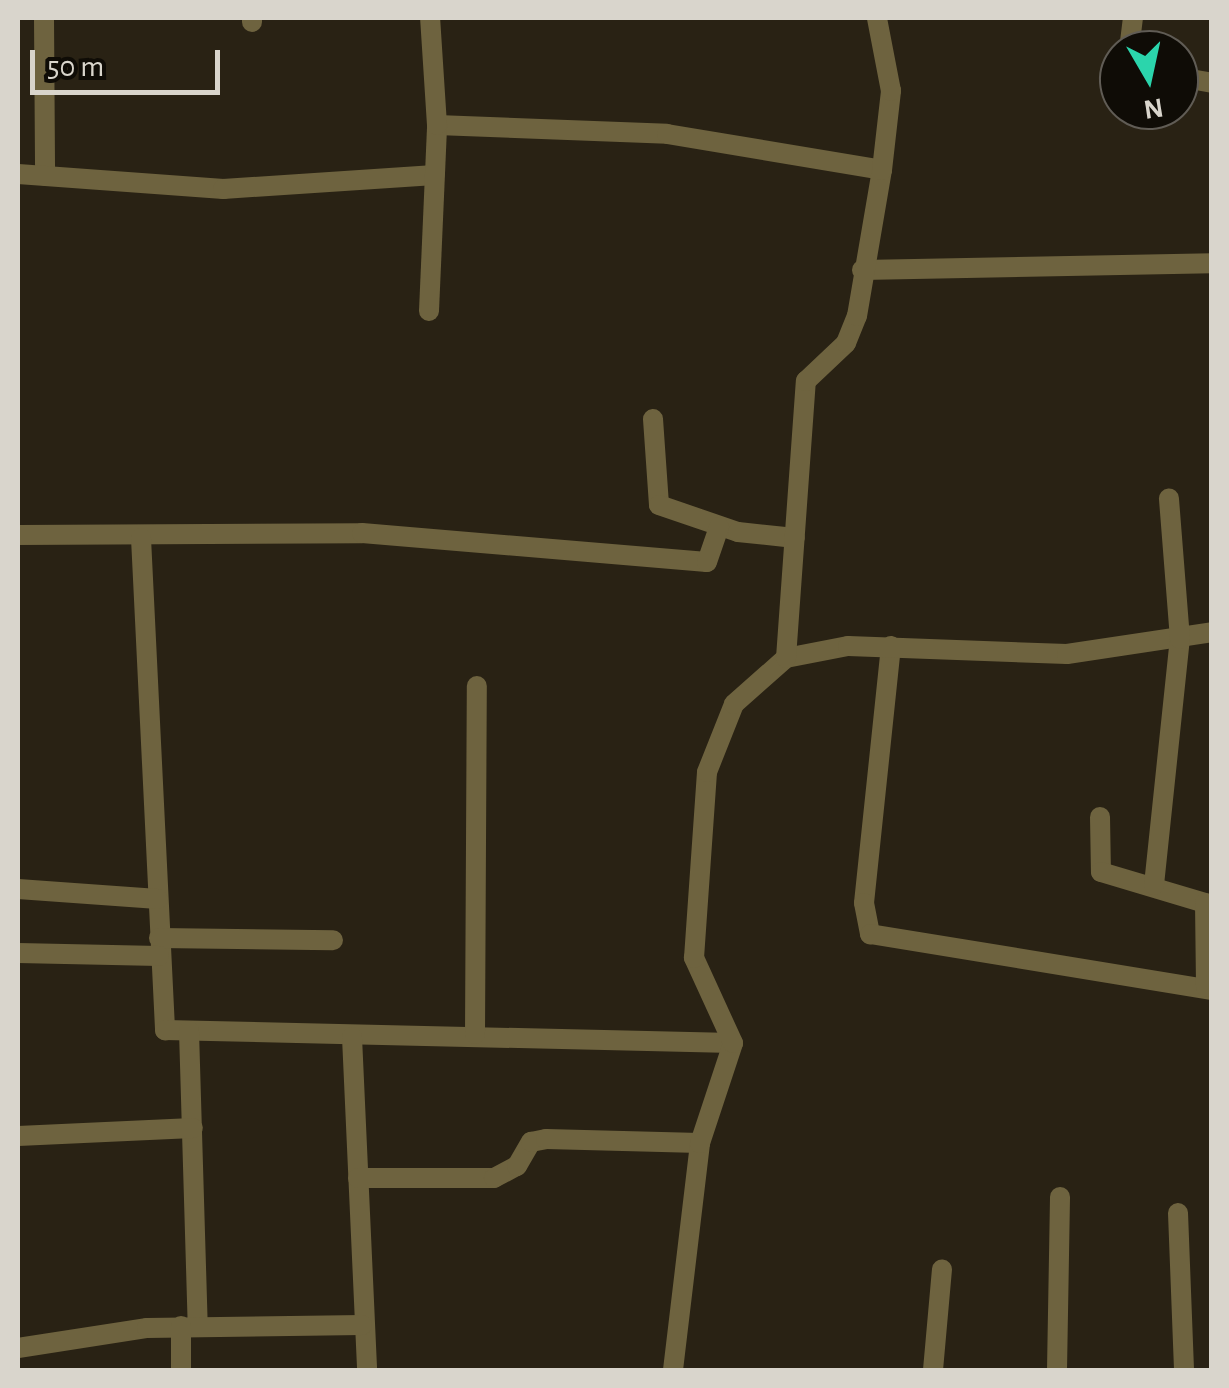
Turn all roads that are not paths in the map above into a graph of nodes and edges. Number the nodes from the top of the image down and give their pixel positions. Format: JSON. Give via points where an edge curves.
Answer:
{"nodes":[{"id":1,"x":44,"y":18,"type":"edge"},
{"id":2,"x":430,"y":18,"type":"edge"},
{"id":3,"x":877,"y":18,"type":"edge"},
{"id":4,"x":437,"y":124,"type":"junction"},
{"id":5,"x":882,"y":170,"type":"junction"},
{"id":6,"x":18,"y":174,"type":"edge"},
{"id":7,"x":435,"y":175,"type":"junction"},
{"id":8,"x":45,"y":176,"type":"junction"},
{"id":9,"x":1212,"y":262,"type":"edge"},
{"id":10,"x":862,"y":270,"type":"junction"},
{"id":11,"x":428,"y":311,"type":"dead end"},
{"id":12,"x":654,"y":418,"type":"dead end"},
{"id":13,"x":1169,"y":498,"type":"dead end"},
{"id":14,"x":719,"y":527,"type":"junction"},
{"id":15,"x":18,"y":535,"type":"edge"},
{"id":16,"x":142,"y":538,"type":"junction"},
{"id":17,"x":796,"y":538,"type":"junction"},
{"id":18,"x":1212,"y":632,"type":"edge"},
{"id":19,"x":1180,"y":639,"type":"junction"},
{"id":20,"x":891,"y":646,"type":"junction"},
{"id":21,"x":786,"y":658,"type":"junction"},
{"id":22,"x":477,"y":686,"type":"dead end"},
{"id":23,"x":1100,"y":817,"type":"dead end"},
{"id":24,"x":1154,"y":885,"type":"junction"},
{"id":25,"x":18,"y":889,"type":"edge"},
{"id":26,"x":158,"y":899,"type":"junction"},
{"id":27,"x":332,"y":940,"type":"dead end"},
{"id":28,"x":159,"y":947,"type":"junction"},
{"id":29,"x":18,"y":953,"type":"edge"},
{"id":30,"x":1209,"y":988,"type":"edge"},
{"id":31,"x":189,"y":1031,"type":"junction"},
{"id":32,"x":475,"y":1034,"type":"junction"},
{"id":33,"x":352,"y":1037,"type":"junction"},
{"id":34,"x":732,"y":1043,"type":"junction"},
{"id":35,"x":193,"y":1128,"type":"junction"},
{"id":36,"x":18,"y":1136,"type":"edge"},
{"id":37,"x":700,"y":1143,"type":"junction"},
{"id":38,"x":358,"y":1178,"type":"junction"},
{"id":39,"x":1060,"y":1197,"type":"dead end"},
{"id":40,"x":1178,"y":1213,"type":"dead end"},
{"id":41,"x":942,"y":1269,"type":"dead end"},
{"id":42,"x":362,"y":1324,"type":"junction"},
{"id":43,"x":190,"y":1326,"type":"junction"},
{"id":44,"x":18,"y":1348,"type":"edge"},
{"id":45,"x":181,"y":1370,"type":"edge"},
{"id":46,"x":367,"y":1370,"type":"edge"},
{"id":47,"x":672,"y":1370,"type":"edge"},
{"id":48,"x":933,"y":1370,"type":"edge"},
{"id":49,"x":1058,"y":1370,"type":"edge"},
{"id":50,"x":1184,"y":1370,"type":"edge"}],
"edges":[{"from":1,"to":8,"type":"street"},
{"from":2,"to":4,"type":"street"},
{"from":3,"to":5,"type":"street","via":[[890,91]]},
{"from":4,"to":5,"type":"street","via":[[667,134]]},
{"from":4,"to":7,"type":"street"},
{"from":5,"to":10,"type":"street"},
{"from":6,"to":8,"type":"street"},
{"from":7,"to":8,"type":"street","via":[[224,189]]},
{"from":7,"to":11,"type":"street"},
{"from":9,"to":10,"type":"street"},
{"from":10,"to":17,"type":"street","via":[[846,343],[806,381]]},
{"from":12,"to":14,"type":"street","via":[[659,505]]},
{"from":13,"to":19,"type":"street"},
{"from":14,"to":16,"type":"street","via":[[707,562],[362,534]]},
{"from":14,"to":17,"type":"street"},
{"from":15,"to":16,"type":"street"},
{"from":16,"to":26,"type":"street"},
{"from":17,"to":21,"type":"street"},
{"from":18,"to":19,"type":"street"},
{"from":19,"to":20,"type":"street","via":[[1067,654]]},
{"from":19,"to":24,"type":"street"},
{"from":20,"to":21,"type":"street"},
{"from":20,"to":30,"type":"street","via":[[864,903],[870,934]]},
{"from":21,"to":34,"type":"street","via":[[734,704],[700,813],[694,958]]},
{"from":22,"to":32,"type":"street"},
{"from":23,"to":24,"type":"street","via":[[1101,872]]},
{"from":24,"to":30,"type":"street","via":[[1204,903]]},
{"from":25,"to":26,"type":"street"},
{"from":26,"to":28,"type":"street"},
{"from":27,"to":28,"type":"street"},
{"from":28,"to":29,"type":"street"},
{"from":28,"to":31,"type":"street","via":[[165,1030]]},
{"from":31,"to":33,"type":"street"},
{"from":31,"to":35,"type":"street"},
{"from":32,"to":33,"type":"street"},
{"from":32,"to":34,"type":"street"},
{"from":33,"to":38,"type":"street"},
{"from":34,"to":37,"type":"street"},
{"from":35,"to":36,"type":"street"},
{"from":35,"to":43,"type":"street"},
{"from":37,"to":38,"type":"street","via":[[546,1139],[530,1142],[517,1166],[494,1178]]},
{"from":37,"to":47,"type":"street"},
{"from":38,"to":42,"type":"street"},
{"from":39,"to":49,"type":"street"},
{"from":40,"to":50,"type":"street"},
{"from":41,"to":48,"type":"street"},
{"from":42,"to":43,"type":"street"},
{"from":42,"to":46,"type":"street"},
{"from":43,"to":44,"type":"street"},
{"from":43,"to":45,"type":"street"}]}
